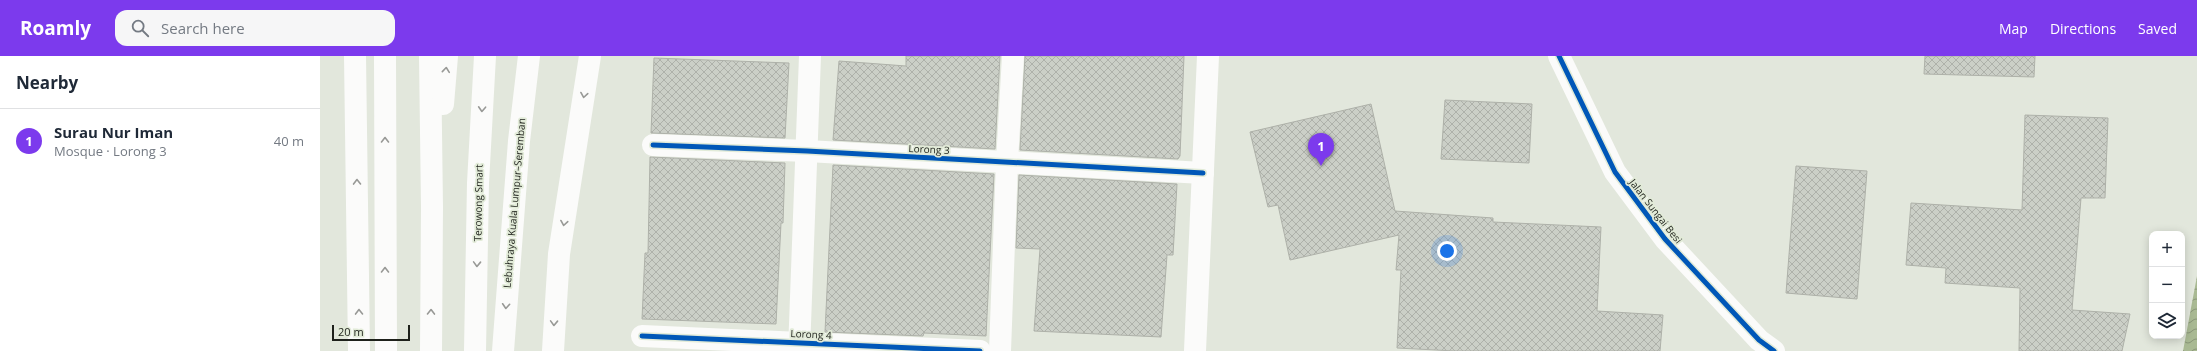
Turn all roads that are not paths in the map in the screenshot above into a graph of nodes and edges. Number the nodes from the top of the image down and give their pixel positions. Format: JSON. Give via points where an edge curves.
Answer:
{"nodes":[{"id":1,"x":355,"y":56,"type":"edge"},
{"id":2,"x":385,"y":56,"type":"edge"},
{"id":3,"x":430,"y":56,"type":"edge"},
{"id":4,"x":447,"y":56,"type":"edge"},
{"id":5,"x":485,"y":56,"type":"edge"},
{"id":6,"x":529,"y":56,"type":"edge"},
{"id":7,"x":590,"y":56,"type":"edge"},
{"id":8,"x":810,"y":56,"type":"edge"},
{"id":9,"x":1013,"y":56,"type":"edge"},
{"id":10,"x":1208,"y":56,"type":"edge"},
{"id":11,"x":1559,"y":56,"type":"edge"},
{"id":12,"x":653,"y":146,"type":"dead end"},
{"id":13,"x":807,"y":152,"type":"junction"},
{"id":14,"x":1007,"y":162,"type":"junction"},
{"id":15,"x":1203,"y":173,"type":"junction"},
{"id":16,"x":432,"y":206,"type":"junction"},
{"id":17,"x":642,"y":336,"type":"dead end"},
{"id":18,"x":799,"y":347,"type":"edge"},
{"id":19,"x":1761,"y":347,"type":"edge"},
{"id":20,"x":359,"y":351,"type":"edge"},
{"id":21,"x":386,"y":351,"type":"edge"},
{"id":22,"x":431,"y":351,"type":"edge"},
{"id":23,"x":475,"y":351,"type":"edge"},
{"id":24,"x":503,"y":351,"type":"edge"},
{"id":25,"x":553,"y":351,"type":"edge"},
{"id":26,"x":980,"y":351,"type":"edge"},
{"id":27,"x":1000,"y":351,"type":"edge"},
{"id":28,"x":1195,"y":351,"type":"edge"}],
"edges":[{"from":20,"to":1,"type":"main road","one_way":true},
{"from":21,"to":2,"type":"main road","one_way":true},
{"from":3,"to":16,"type":"main road"},
{"from":16,"to":4,"type":"main road","one_way":true},
{"from":5,"to":23,"type":"main road","name":"Terowong Smart","one_way":true,"via":[[478,183]]},
{"from":6,"to":24,"type":"main road","name":"Lebuhraya Kuala Lumpur–Seremban","one_way":true,"via":[[518,149]]},
{"from":7,"to":25,"type":"main road","one_way":true,"via":[[559,254]]},
{"from":8,"to":13,"type":"main road"},
{"from":9,"to":14,"type":"main road"},
{"from":10,"to":15,"type":"main road"},
{"from":11,"to":19,"type":"main road","name":"Jalan Sungai Besi","via":[[1615,172],[1666,239]]},
{"from":12,"to":13,"type":"main road","name":"Lorong 3"},
{"from":13,"to":14,"type":"main road","name":"Lorong 3"},
{"from":13,"to":18,"type":"main road"},
{"from":14,"to":15,"type":"main road","name":"Lorong 3"},
{"from":14,"to":27,"type":"main road"},
{"from":15,"to":28,"type":"main road"},
{"from":22,"to":16,"type":"main road","one_way":true},
{"from":17,"to":18,"type":"main road","name":"Lorong 4"},
{"from":18,"to":26,"type":"main road","name":"Lorong 4"}]}
